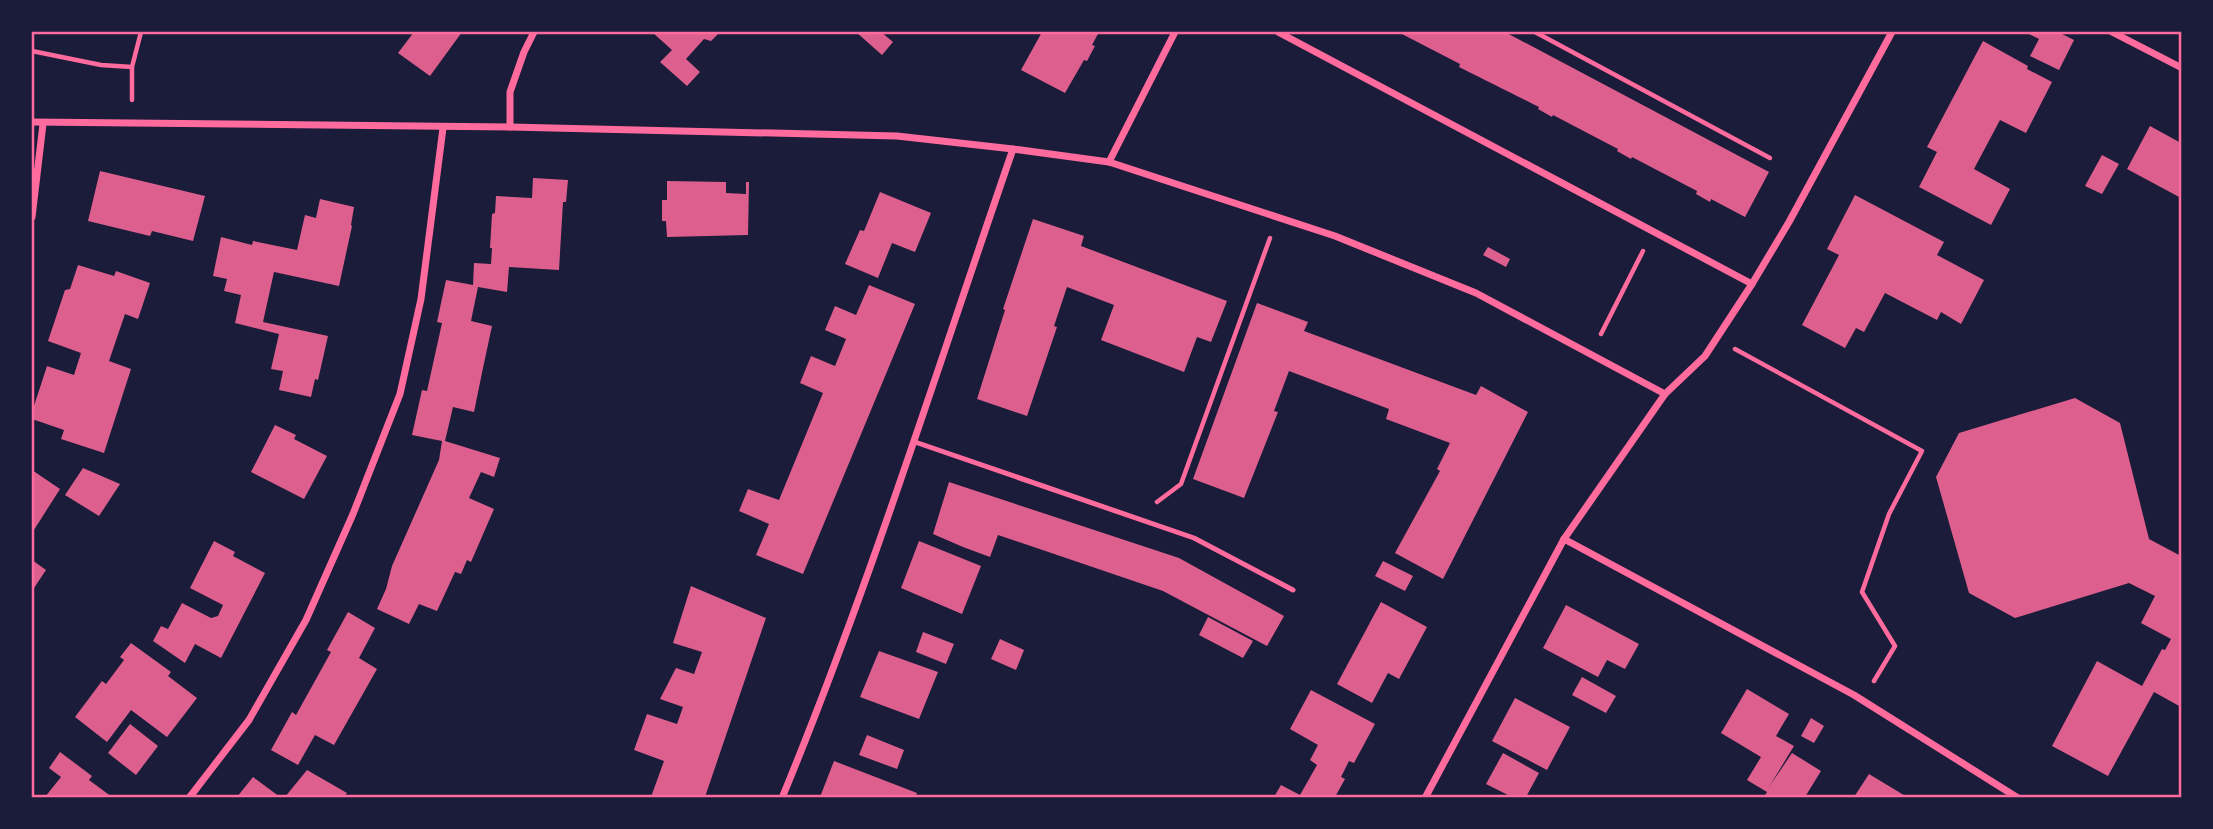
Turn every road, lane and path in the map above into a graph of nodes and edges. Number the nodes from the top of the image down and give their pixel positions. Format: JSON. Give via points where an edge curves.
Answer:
{"nodes":[{"id":1,"x":141,"y":32,"type":"edge"},
{"id":2,"x":534,"y":32,"type":"edge"},
{"id":3,"x":1175,"y":32,"type":"edge"},
{"id":4,"x":1278,"y":32,"type":"edge"},
{"id":5,"x":1535,"y":32,"type":"edge"},
{"id":6,"x":1892,"y":32,"type":"edge"},
{"id":7,"x":2112,"y":32,"type":"edge"},
{"id":8,"x":32,"y":51,"type":"edge"},
{"id":9,"x":132,"y":67,"type":"junction"},
{"id":10,"x":2182,"y":68,"type":"edge"},
{"id":11,"x":32,"y":122,"type":"edge"},
{"id":12,"x":131,"y":123,"type":"junction"},
{"id":13,"x":43,"y":124,"type":"junction"},
{"id":14,"x":510,"y":127,"type":"junction"},
{"id":15,"x":443,"y":128,"type":"junction"},
{"id":16,"x":1013,"y":149,"type":"junction"},
{"id":17,"x":1770,"y":158,"type":"dead end"},
{"id":18,"x":1109,"y":162,"type":"junction"},
{"id":19,"x":32,"y":217,"type":"edge"},
{"id":20,"x":1278,"y":217,"type":"junction"},
{"id":21,"x":1653,"y":231,"type":"junction"},
{"id":22,"x":1752,"y":284,"type":"junction"},
{"id":23,"x":1716,"y":339,"type":"junction"},
{"id":24,"x":1591,"y":354,"type":"junction"},
{"id":25,"x":1665,"y":394,"type":"junction"},
{"id":26,"x":915,"y":442,"type":"junction"},
{"id":27,"x":1137,"y":518,"type":"junction"},
{"id":28,"x":1564,"y":538,"type":"junction"},
{"id":29,"x":1293,"y":590,"type":"dead end"},
{"id":30,"x":1862,"y":700,"type":"junction"},
{"id":31,"x":189,"y":797,"type":"edge"},
{"id":32,"x":782,"y":797,"type":"edge"},
{"id":33,"x":1425,"y":797,"type":"edge"},
{"id":34,"x":2018,"y":797,"type":"edge"}],
"edges":[{"from":1,"to":9,"type":"path"},
{"from":2,"to":14,"type":"street","via":[[510,92]]},
{"from":3,"to":18,"type":"street"},
{"from":4,"to":21,"type":"street"},
{"from":5,"to":17,"type":"path"},
{"from":6,"to":22,"type":"street"},
{"from":7,"to":10,"type":"street"},
{"from":8,"to":9,"type":"path"},
{"from":9,"to":12,"type":"path"},
{"from":11,"to":13,"type":"street"},
{"from":12,"to":13,"type":"street"},
{"from":12,"to":15,"type":"street"},
{"from":13,"to":19,"type":"street"},
{"from":14,"to":15,"type":"street"},
{"from":14,"to":16,"type":"street","via":[[897,136]]},
{"from":15,"to":31,"type":"street","via":[[421,299],[400,394],[306,620],[249,720]]},
{"from":16,"to":18,"type":"street"},
{"from":16,"to":26,"type":"street"},
{"from":18,"to":20,"type":"street"},
{"from":20,"to":24,"type":"street","via":[[1476,293]]},
{"from":20,"to":27,"type":"path","via":[[1181,484]]},
{"from":21,"to":22,"type":"street"},
{"from":21,"to":24,"type":"path"},
{"from":22,"to":23,"type":"street"},
{"from":23,"to":25,"type":"street"},
{"from":23,"to":30,"type":"path","via":[[1922,451],[1889,514],[1862,592],[1895,646]]},
{"from":24,"to":25,"type":"street"},
{"from":25,"to":28,"type":"street"},
{"from":26,"to":27,"type":"lane"},
{"from":26,"to":32,"type":"street","via":[[828,687]]},
{"from":27,"to":29,"type":"lane","via":[[1194,538]]},
{"from":28,"to":30,"type":"street"},
{"from":28,"to":33,"type":"street"},
{"from":30,"to":34,"type":"street"}]}
